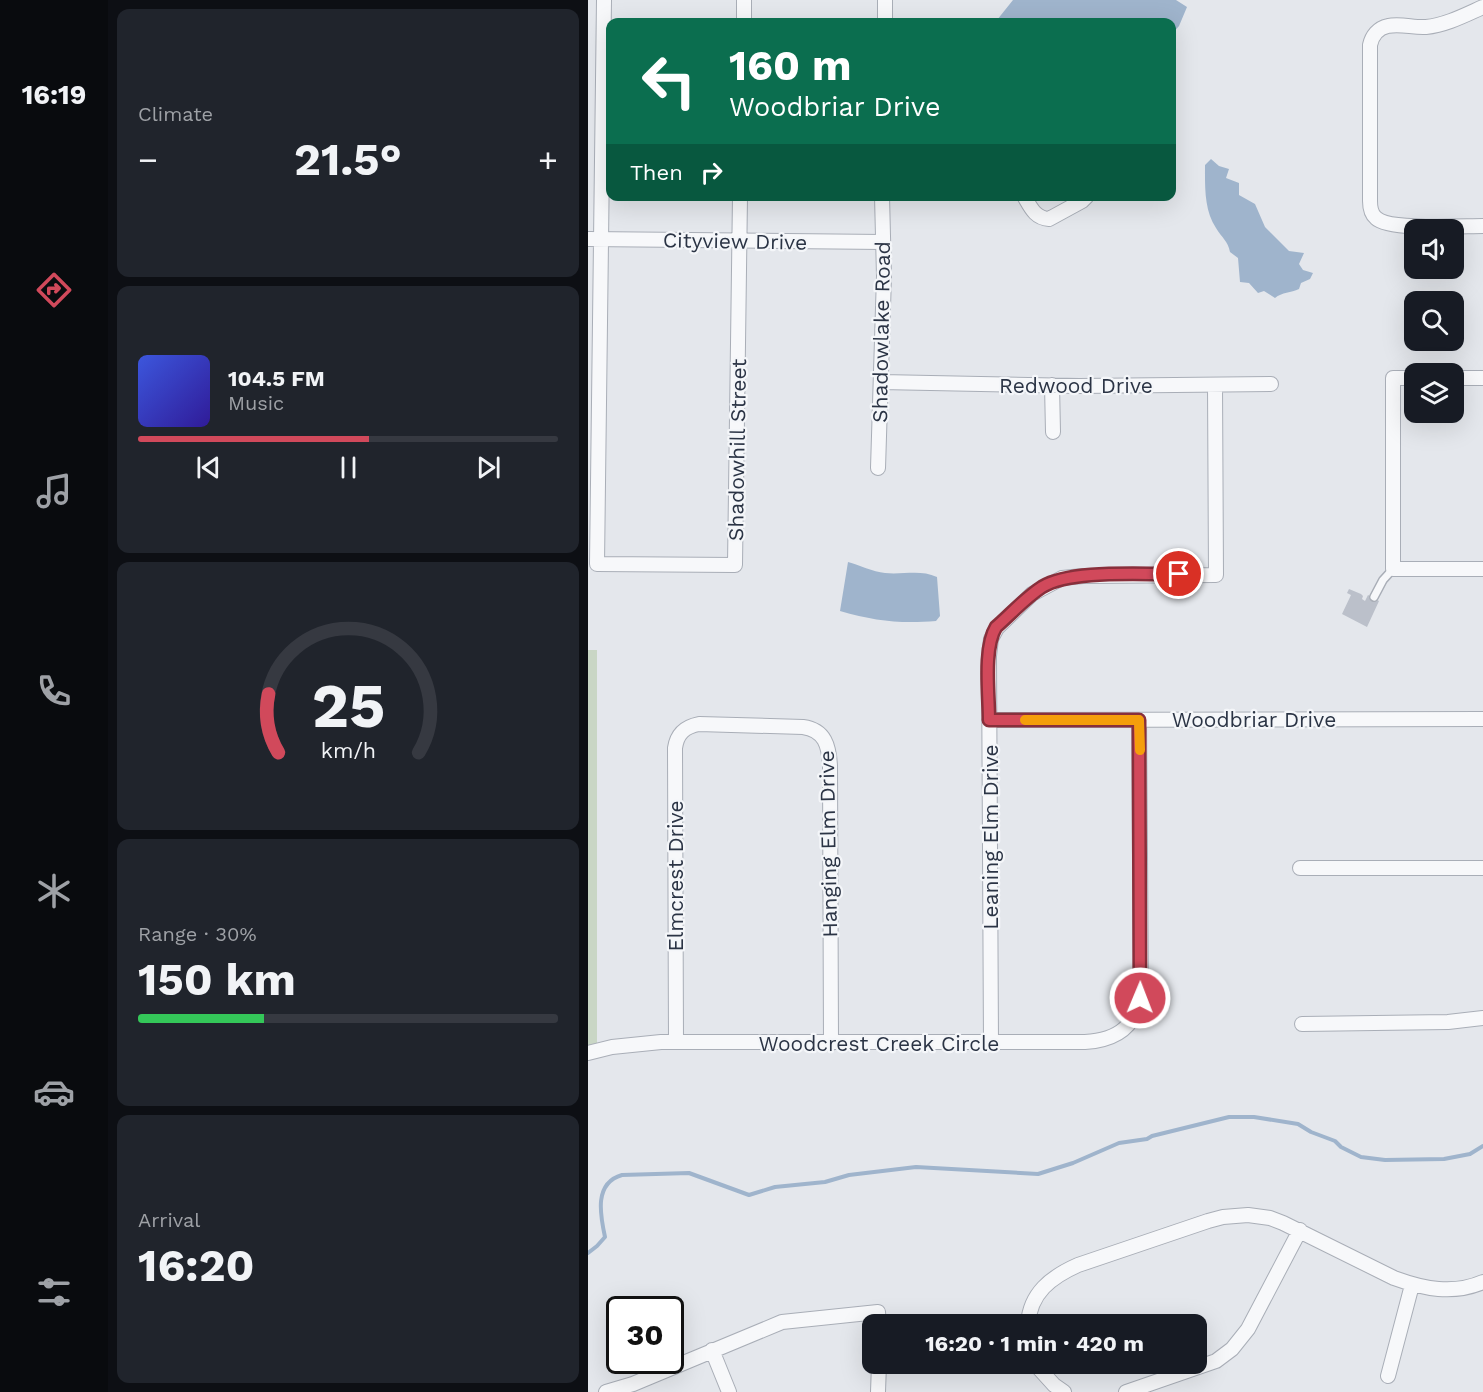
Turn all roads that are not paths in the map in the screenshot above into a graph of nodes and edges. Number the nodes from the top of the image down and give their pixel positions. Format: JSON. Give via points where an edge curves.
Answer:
{"nodes":[{"id":1,"x":604,"y":0,"type":"edge"},
{"id":2,"x":744,"y":0,"type":"edge"},
{"id":3,"x":885,"y":0,"type":"edge"},
{"id":4,"x":1483,"y":7,"type":"edge"},
{"id":5,"x":744,"y":18,"type":"edge"},
{"id":6,"x":885,"y":18,"type":"edge"},
{"id":7,"x":740,"y":201,"type":"edge"},
{"id":8,"x":882,"y":201,"type":"edge"},
{"id":9,"x":1032,"y":201,"type":"edge"},
{"id":10,"x":1082,"y":201,"type":"edge"},
{"id":11,"x":1483,"y":226,"type":"edge"},
{"id":12,"x":595,"y":239,"type":"edge"},
{"id":13,"x":740,"y":242,"type":"junction"},
{"id":14,"x":883,"y":242,"type":"junction"},
{"id":15,"x":1404,"y":378,"type":"edge"},
{"id":16,"x":1464,"y":378,"type":"edge"},
{"id":17,"x":1483,"y":378,"type":"edge"},
{"id":18,"x":881,"y":382,"type":"junction"},
{"id":19,"x":1271,"y":384,"type":"dead end"},
{"id":20,"x":1052,"y":385,"type":"junction"},
{"id":21,"x":1215,"y":385,"type":"junction"},
{"id":22,"x":1053,"y":432,"type":"dead end"},
{"id":23,"x":879,"y":468,"type":"dead end"},
{"id":24,"x":1483,"y":568,"type":"edge"},
{"id":25,"x":1393,"y":570,"type":"junction"},
{"id":26,"x":1374,"y":597,"type":"dead end"},
{"id":27,"x":1483,"y":719,"type":"edge"},
{"id":28,"x":989,"y":720,"type":"junction"},
{"id":29,"x":1139,"y":720,"type":"junction"},
{"id":30,"x":699,"y":724,"type":"joint"},
{"id":31,"x":1300,"y":868,"type":"dead end"},
{"id":32,"x":1483,"y":868,"type":"edge"},
{"id":33,"x":1483,"y":1018,"type":"edge"},
{"id":34,"x":1302,"y":1024,"type":"dead end"},
{"id":35,"x":676,"y":1042,"type":"junction"},
{"id":36,"x":831,"y":1043,"type":"junction"},
{"id":37,"x":991,"y":1043,"type":"junction"},
{"id":38,"x":588,"y":1053,"type":"edge"},
{"id":39,"x":1300,"y":1230,"type":"junction"},
{"id":40,"x":1483,"y":1282,"type":"edge"},
{"id":41,"x":1412,"y":1285,"type":"junction"},
{"id":42,"x":862,"y":1314,"type":"edge"},
{"id":43,"x":863,"y":1314,"type":"edge"},
{"id":44,"x":879,"y":1314,"type":"edge"},
{"id":45,"x":1029,"y":1314,"type":"edge"},
{"id":46,"x":712,"y":1350,"type":"junction"},
{"id":47,"x":879,"y":1374,"type":"edge"},
{"id":48,"x":1044,"y":1374,"type":"edge"},
{"id":49,"x":1388,"y":1376,"type":"dead end"},
{"id":50,"x":606,"y":1392,"type":"edge"},
{"id":51,"x":729,"y":1392,"type":"edge"},
{"id":52,"x":878,"y":1392,"type":"edge"},
{"id":53,"x":1064,"y":1392,"type":"edge"},
{"id":54,"x":1125,"y":1392,"type":"edge"}],
"edges":[{"from":1,"to":12,"type":"street"},
{"from":2,"to":5,"type":"street"},
{"from":3,"to":6,"type":"street"},
{"from":4,"to":11,"type":"street","via":[[1436,25],[1387,26],[1374,35],[1370,45],[1371,211],[1377,219],[1394,226]]},
{"from":7,"to":13,"type":"street","name":"Shadowhill Street"},
{"from":8,"to":14,"type":"street","name":"Shadowlake Road"},
{"from":9,"to":10,"type":"street","via":[[1038,216],[1049,219]]},
{"from":12,"to":13,"type":"street","name":"Cityview Drive"},
{"from":12,"to":13,"type":"street","name":"Shadowhill Street","via":[[597,564],[735,565]]},
{"from":13,"to":14,"type":"street","name":"Cityview Drive"},
{"from":14,"to":18,"type":"street","name":"Shadowlake Road"},
{"from":15,"to":25,"type":"street","via":[[1393,378]]},
{"from":16,"to":17,"type":"street"},
{"from":18,"to":20,"type":"street","name":"Redwood Drive"},
{"from":18,"to":23,"type":"street","name":"Shadowlake Road"},
{"from":19,"to":21,"type":"street","name":"Redwood Drive"},
{"from":20,"to":21,"type":"street","name":"Redwood Drive"},
{"from":20,"to":22,"type":"street"},
{"from":21,"to":28,"type":"street","name":"Leaning Elm Drive","via":[[1216,575],[1077,576],[1043,586],[992,634]]},
{"from":24,"to":25,"type":"street"},
{"from":25,"to":26,"type":"lane"},
{"from":27,"to":29,"type":"street","name":"Woodbriar Drive"},
{"from":28,"to":29,"type":"street","name":"Woodbriar Drive"},
{"from":28,"to":37,"type":"street","name":"Leaning Elm Drive"},
{"from":29,"to":37,"type":"street","name":"Woodcrest Creek Circle","via":[[1141,990],[1135,1015],[1125,1029],[1109,1038]]},
{"from":30,"to":35,"type":"street","name":"Elmcrest Drive","via":[[684,729],[675,748]]},
{"from":30,"to":36,"type":"street","name":"Hanging Elm Drive","via":[[803,727],[826,739],[830,766]]},
{"from":31,"to":32,"type":"street"},
{"from":33,"to":34,"type":"street"},
{"from":35,"to":36,"type":"street","name":"Woodcrest Creek Circle"},
{"from":35,"to":38,"type":"street","name":"Woodcrest Creek Circle","via":[[638,1043]]},
{"from":36,"to":37,"type":"street","name":"Woodcrest Creek Circle"},
{"from":39,"to":41,"type":"street"},
{"from":39,"to":45,"type":"street","via":[[1259,1216],[1223,1217],[1058,1274],[1040,1290]]},
{"from":39,"to":54,"type":"street","via":[[1248,1329],[1232,1349],[1216,1361]]},
{"from":40,"to":41,"type":"street","via":[[1447,1290]]},
{"from":41,"to":49,"type":"street"},
{"from":42,"to":46,"type":"street","via":[[782,1322]]},
{"from":43,"to":44,"type":"street"},
{"from":46,"to":50,"type":"street"},
{"from":46,"to":51,"type":"street"},
{"from":47,"to":52,"type":"street"},
{"from":48,"to":53,"type":"street"}]}
